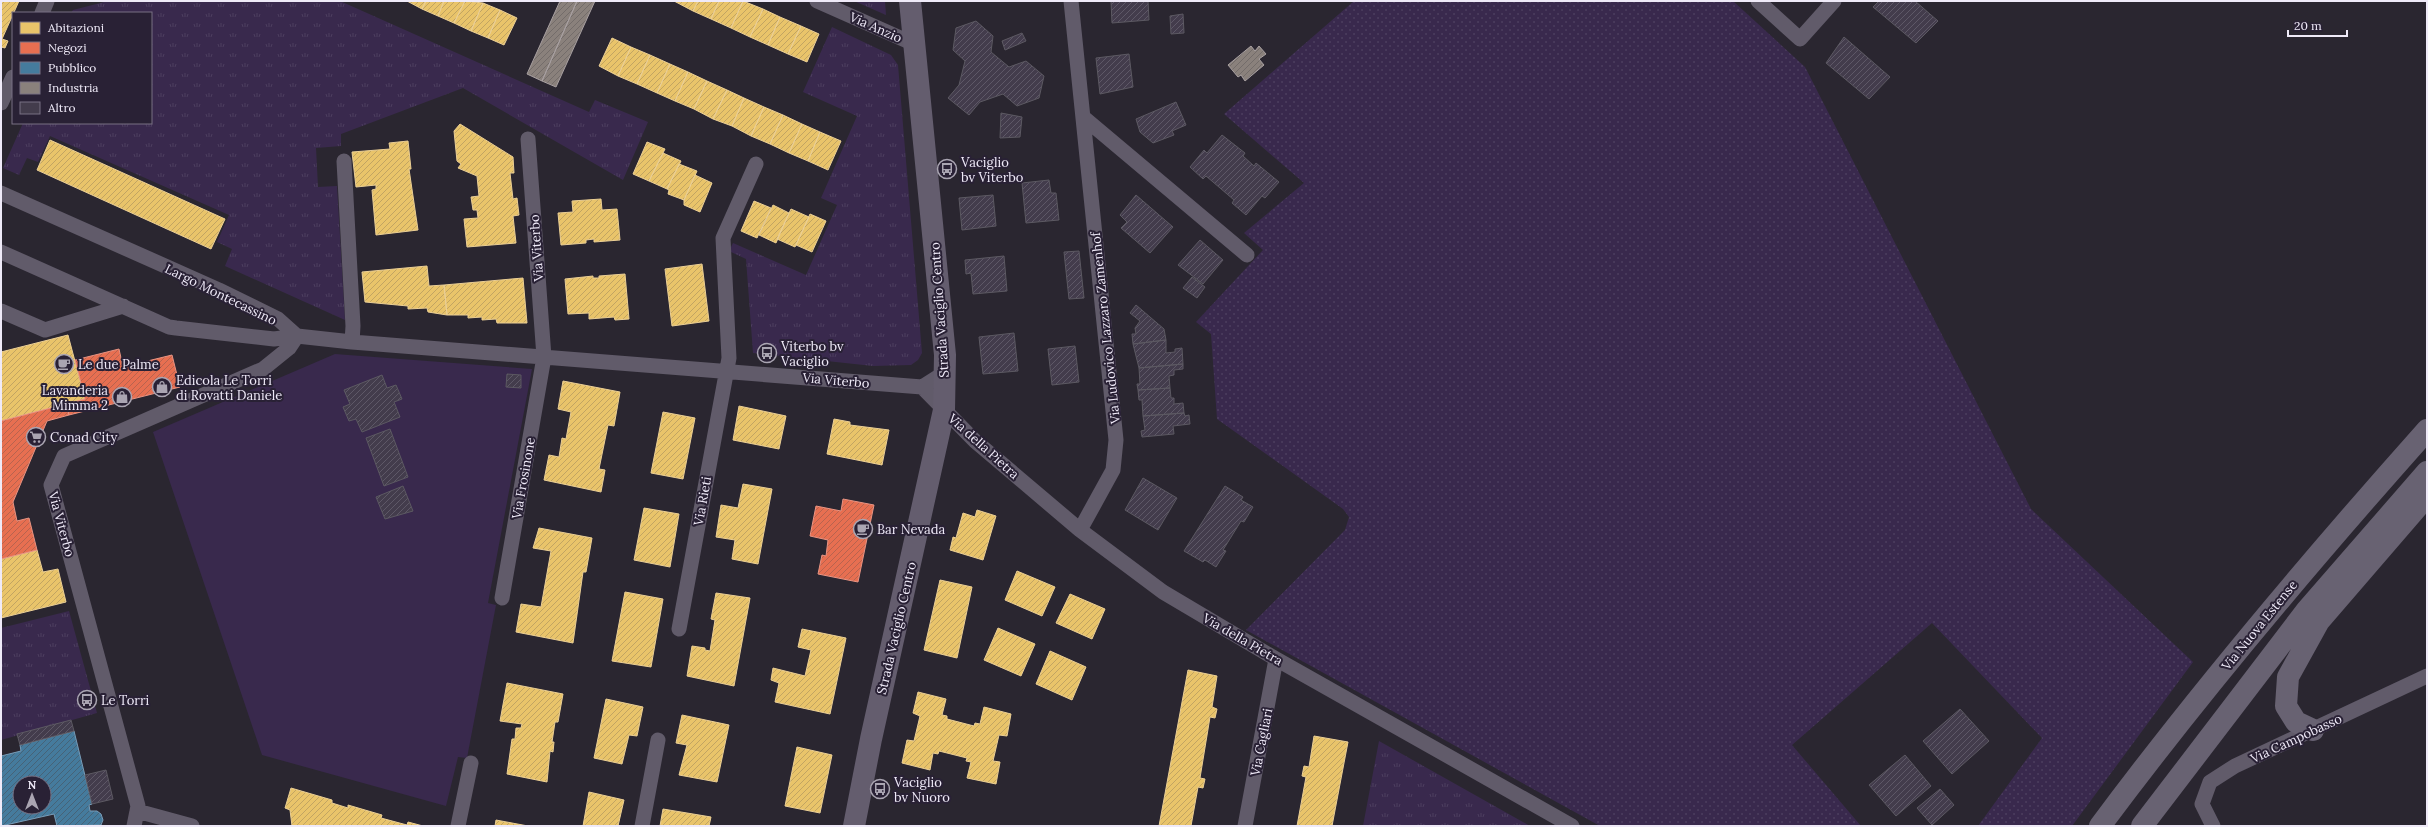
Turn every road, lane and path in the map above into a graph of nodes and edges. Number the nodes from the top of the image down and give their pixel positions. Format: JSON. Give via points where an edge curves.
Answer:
{"nodes":[{"id":1,"x":47,"y":1,"type":"edge"},
{"id":2,"x":817,"y":1,"type":"edge"},
{"id":3,"x":910,"y":1,"type":"edge"},
{"id":4,"x":1071,"y":1,"type":"edge"},
{"id":5,"x":1758,"y":1,"type":"edge"},
{"id":6,"x":1834,"y":1,"type":"edge"},
{"id":7,"x":42,"y":12,"type":"edge"},
{"id":8,"x":914,"y":44,"type":"junction"},
{"id":9,"x":12,"y":79,"type":"edge"},
{"id":10,"x":1,"y":103,"type":"edge"},
{"id":11,"x":1083,"y":117,"type":"junction"},
{"id":12,"x":528,"y":139,"type":"dead end"},
{"id":13,"x":344,"y":161,"type":"dead end"},
{"id":14,"x":756,"y":164,"type":"dead end"},
{"id":15,"x":1,"y":193,"type":"edge"},
{"id":16,"x":1,"y":252,"type":"edge"},
{"id":17,"x":1247,"y":255,"type":"dead end"},
{"id":18,"x":122,"y":306,"type":"junction"},
{"id":19,"x":1,"y":311,"type":"edge"},
{"id":20,"x":297,"y":336,"type":"junction"},
{"id":21,"x":352,"y":342,"type":"junction"},
{"id":22,"x":544,"y":357,"type":"junction"},
{"id":23,"x":726,"y":372,"type":"junction"},
{"id":24,"x":944,"y":373,"type":"junction"},
{"id":25,"x":922,"y":387,"type":"junction"},
{"id":26,"x":944,"y":410,"type":"junction"},
{"id":27,"x":2427,"y":430,"type":"edge"},
{"id":28,"x":2427,"y":472,"type":"edge"},
{"id":29,"x":2427,"y":488,"type":"edge"},
{"id":30,"x":1080,"y":530,"type":"junction"},
{"id":31,"x":502,"y":598,"type":"dead end"},
{"id":32,"x":679,"y":629,"type":"dead end"},
{"id":33,"x":1276,"y":659,"type":"junction"},
{"id":34,"x":2427,"y":676,"type":"edge"},
{"id":35,"x":2313,"y":730,"type":"junction"},
{"id":36,"x":658,"y":740,"type":"dead end"},
{"id":37,"x":471,"y":763,"type":"dead end"},
{"id":38,"x":137,"y":811,"type":"junction"},
{"id":39,"x":134,"y":826,"type":"edge"},
{"id":40,"x":192,"y":826,"type":"edge"},
{"id":41,"x":458,"y":826,"type":"edge"},
{"id":42,"x":642,"y":826,"type":"edge"},
{"id":43,"x":854,"y":826,"type":"edge"},
{"id":44,"x":1245,"y":826,"type":"edge"},
{"id":45,"x":1572,"y":826,"type":"edge"},
{"id":46,"x":2100,"y":826,"type":"edge"},
{"id":47,"x":2142,"y":826,"type":"edge"},
{"id":48,"x":2213,"y":826,"type":"edge"}],
"edges":[{"from":1,"to":7,"type":"street"},
{"from":2,"to":8,"type":"street","name":"Via Anzio"},
{"from":3,"to":8,"type":"street","name":"Strada Vaciglio Centro"},
{"from":4,"to":11,"type":"street","name":"Via Ludovico Lazzaro Zamenhof"},
{"from":5,"to":6,"type":"street","via":[[1800,39]]},
{"from":8,"to":24,"type":"street","name":"Strada Vaciglio Centro","via":[[943,340]]},
{"from":9,"to":10,"type":"street"},
{"from":11,"to":17,"type":"street"},
{"from":11,"to":30,"type":"street","name":"Via Ludovico Lazzaro Zamenhof","via":[[1116,454],[1113,470]]},
{"from":12,"to":22,"type":"street","name":"Via Viterbo"},
{"from":13,"to":21,"type":"street"},
{"from":14,"to":23,"type":"street","via":[[723,238],[728,358]]},
{"from":15,"to":20,"type":"street","name":"Largo Montecassino","via":[[219,290],[278,319]]},
{"from":16,"to":18,"type":"street","name":"Largo Montecassino"},
{"from":18,"to":19,"type":"street","via":[[45,330]]},
{"from":18,"to":20,"type":"street","name":"Largo Montecassino","via":[[169,327],[274,338]]},
{"from":20,"to":21,"type":"street","name":"Via Viterbo"},
{"from":20,"to":38,"type":"street","name":"Via Viterbo","via":[[289,348],[263,369],[64,456],[51,485],[138,806]]},
{"from":21,"to":22,"type":"street","name":"Via Viterbo"},
{"from":22,"to":23,"type":"street","name":"Via Viterbo"},
{"from":22,"to":31,"type":"street","name":"Via Frosinone"},
{"from":23,"to":25,"type":"street","name":"Via Viterbo"},
{"from":23,"to":32,"type":"street","name":"Via Rieti"},
{"from":24,"to":25,"type":"street"},
{"from":24,"to":26,"type":"street","name":"Strada Vaciglio Centro"},
{"from":25,"to":26,"type":"street"},
{"from":26,"to":30,"type":"street","name":"Via della Pietra","via":[[974,441]]},
{"from":26,"to":43,"type":"street","name":"Strada Vaciglio Centro"},
{"from":27,"to":46,"type":"highway","name":"Via Nuova Estense","via":[[2342,525],[2285,594],[2141,770]]},
{"from":28,"to":47,"type":"highway","via":[[2307,610]]},
{"from":29,"to":35,"type":"highway","via":[[2419,505],[2319,621],[2288,677],[2286,706],[2296,722]]},
{"from":30,"to":33,"type":"street","name":"Via della Pietra","via":[[1163,592]]},
{"from":33,"to":44,"type":"street","name":"Via Cagliari"},
{"from":33,"to":45,"type":"street","name":"Via della Pietra"},
{"from":34,"to":35,"type":"street","name":"Via Campobasso"},
{"from":35,"to":48,"type":"street","name":"Via Campobasso","via":[[2235,766],[2210,782],[2202,804]]},
{"from":36,"to":42,"type":"street"},
{"from":37,"to":41,"type":"street"},
{"from":38,"to":39,"type":"street","name":"Via Viterbo"},
{"from":38,"to":40,"type":"street"}]}
